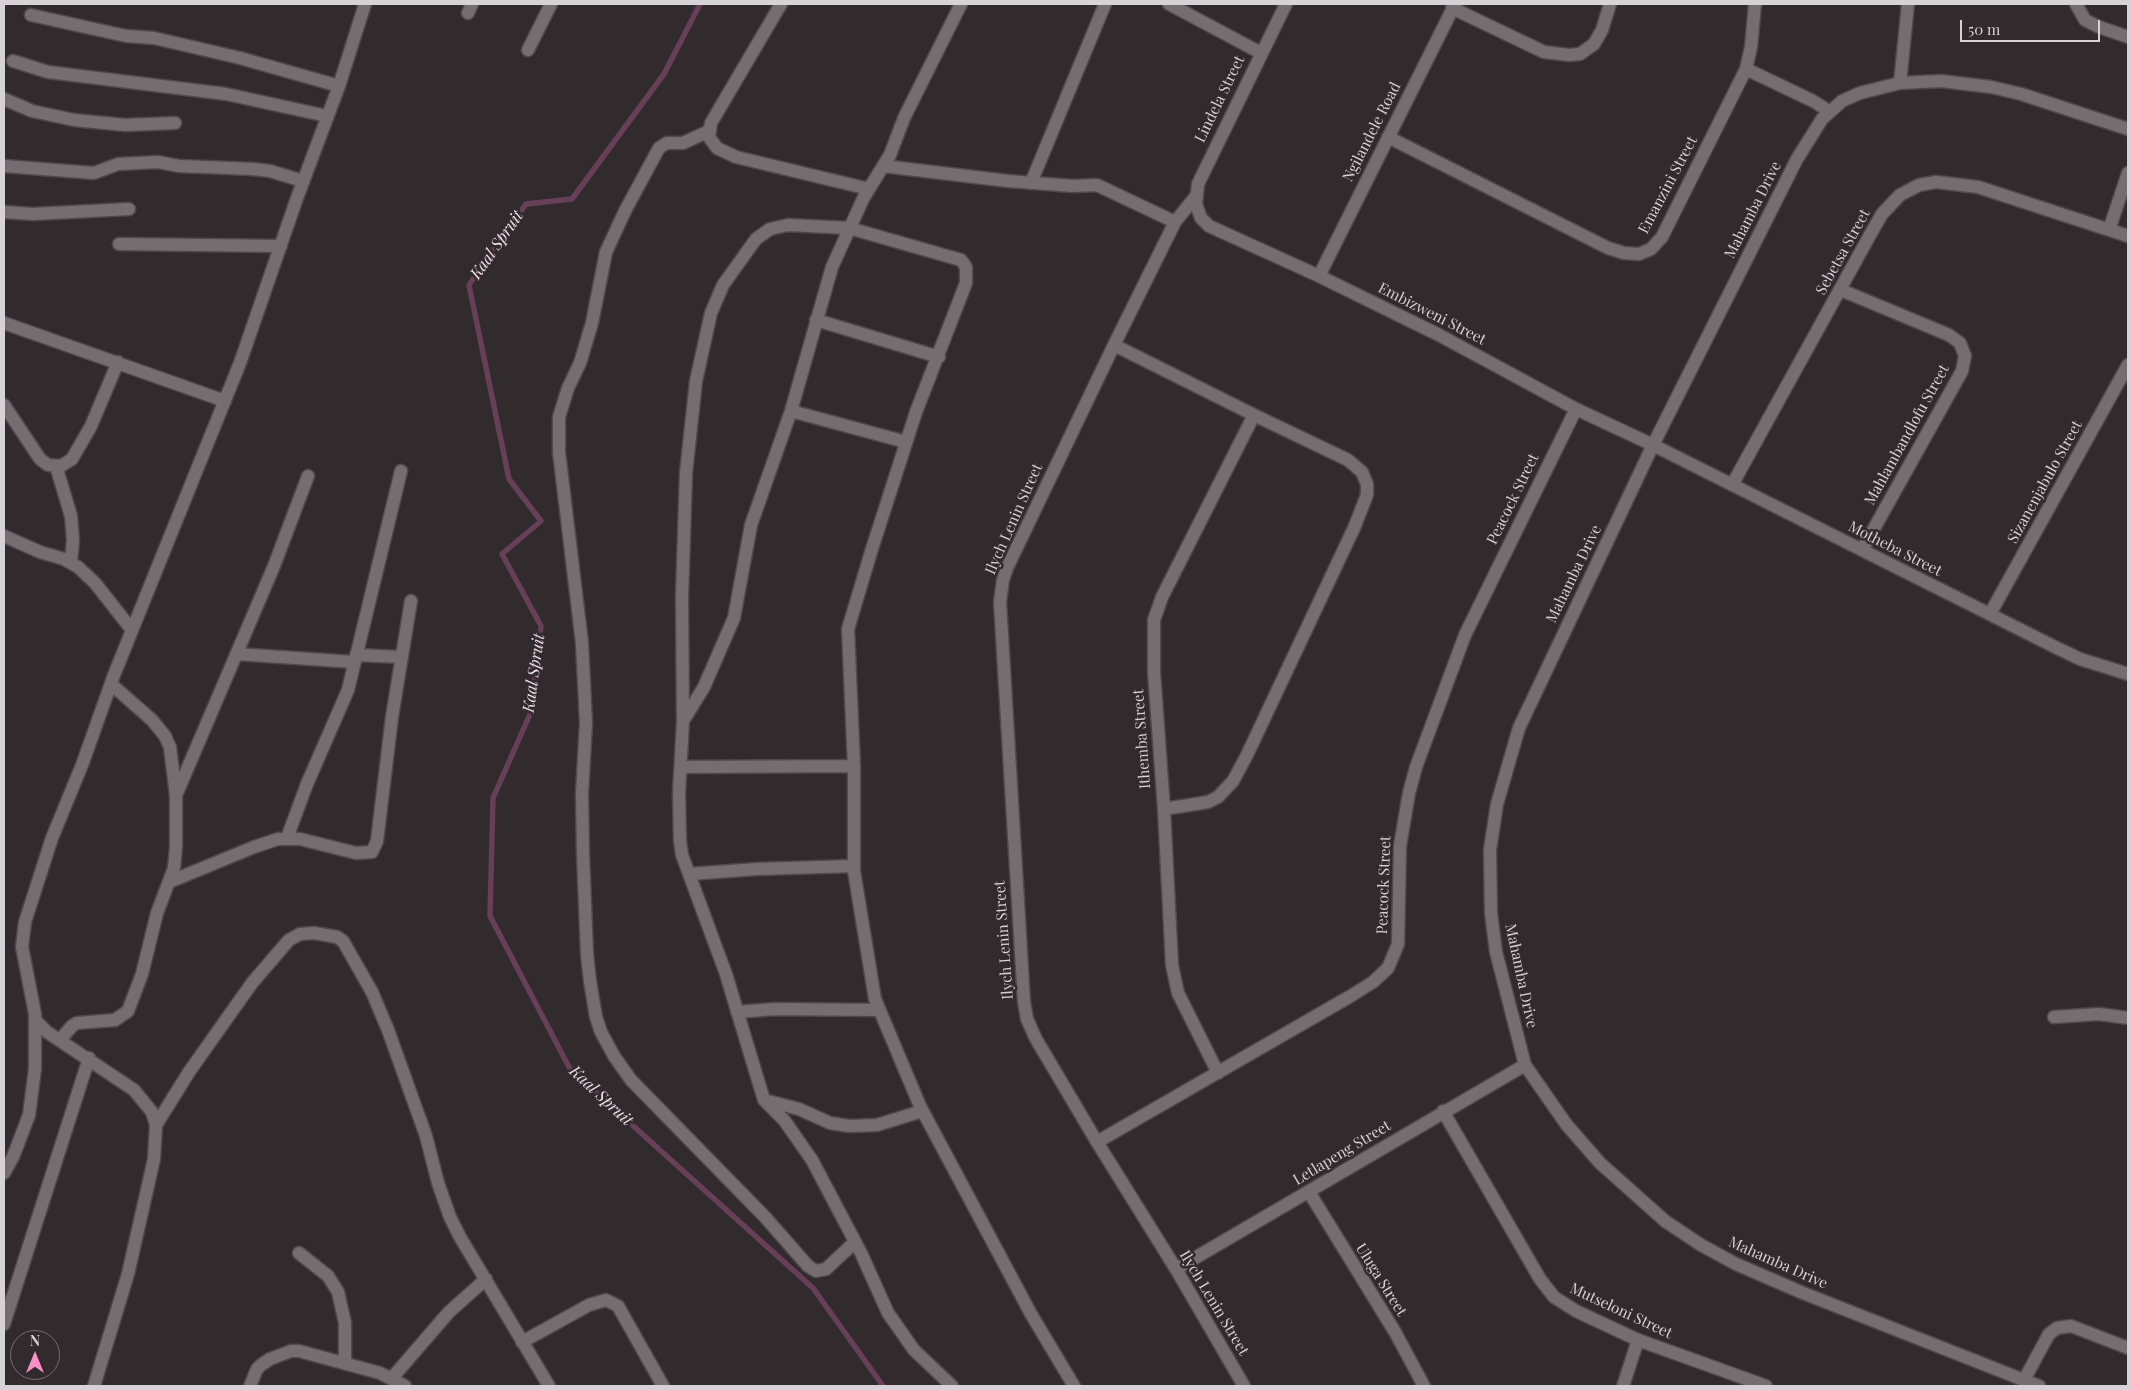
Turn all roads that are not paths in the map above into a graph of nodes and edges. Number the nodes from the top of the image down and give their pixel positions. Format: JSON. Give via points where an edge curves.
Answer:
{"nodes":[{"id":1,"x":365,"y":4,"type":"edge"},
{"id":2,"x":551,"y":4,"type":"edge"},
{"id":3,"x":781,"y":4,"type":"edge"},
{"id":4,"x":962,"y":4,"type":"edge"},
{"id":5,"x":1105,"y":4,"type":"edge"},
{"id":6,"x":1169,"y":4,"type":"edge"},
{"id":7,"x":1286,"y":4,"type":"edge"},
{"id":8,"x":1610,"y":4,"type":"edge"},
{"id":9,"x":1755,"y":4,"type":"edge"},
{"id":10,"x":1908,"y":4,"type":"edge"},
{"id":11,"x":2076,"y":4,"type":"edge"},
{"id":12,"x":1454,"y":6,"type":"edge"},
{"id":13,"x":32,"y":15,"type":"dead end"},
{"id":14,"x":2128,"y":37,"type":"edge"},
{"id":15,"x":528,"y":50,"type":"dead end"},
{"id":16,"x":1262,"y":53,"type":"junction"},
{"id":17,"x":13,"y":61,"type":"dead end"},
{"id":18,"x":1746,"y":70,"type":"junction"},
{"id":19,"x":1900,"y":82,"type":"junction"},
{"id":20,"x":339,"y":86,"type":"junction"},
{"id":21,"x":4,"y":99,"type":"edge"},
{"id":22,"x":1829,"y":111,"type":"junction"},
{"id":23,"x":327,"y":116,"type":"junction"},
{"id":24,"x":175,"y":123,"type":"dead end"},
{"id":25,"x":2128,"y":129,"type":"edge"},
{"id":26,"x":709,"y":131,"type":"junction"},
{"id":27,"x":1388,"y":137,"type":"junction"},
{"id":28,"x":4,"y":166,"type":"edge"},
{"id":29,"x":883,"y":166,"type":"junction"},
{"id":30,"x":2128,"y":173,"type":"edge"},
{"id":31,"x":303,"y":181,"type":"junction"},
{"id":32,"x":1030,"y":183,"type":"junction"},
{"id":33,"x":869,"y":189,"type":"junction"},
{"id":34,"x":1196,"y":196,"type":"junction"},
{"id":35,"x":129,"y":209,"type":"dead end"},
{"id":36,"x":4,"y":212,"type":"edge"},
{"id":37,"x":1198,"y":212,"type":"joint"},
{"id":38,"x":1175,"y":222,"type":"junction"},
{"id":39,"x":849,"y":228,"type":"junction"},
{"id":40,"x":2109,"y":230,"type":"junction"},
{"id":41,"x":2128,"y":236,"type":"edge"},
{"id":42,"x":119,"y":244,"type":"dead end"},
{"id":43,"x":281,"y":246,"type":"junction"},
{"id":44,"x":1319,"y":276,"type":"junction"},
{"id":45,"x":1841,"y":290,"type":"junction"},
{"id":46,"x":816,"y":320,"type":"junction"},
{"id":47,"x":4,"y":323,"type":"edge"},
{"id":48,"x":1114,"y":345,"type":"junction"},
{"id":49,"x":939,"y":357,"type":"junction"},
{"id":50,"x":118,"y":362,"type":"junction"},
{"id":51,"x":2128,"y":365,"type":"edge"},
{"id":52,"x":225,"y":401,"type":"junction"},
{"id":53,"x":4,"y":405,"type":"edge"},
{"id":54,"x":1576,"y":409,"type":"junction"},
{"id":55,"x":791,"y":411,"type":"junction"},
{"id":56,"x":1254,"y":416,"type":"junction"},
{"id":57,"x":906,"y":442,"type":"junction"},
{"id":58,"x":1653,"y":445,"type":"junction"},
{"id":59,"x":56,"y":466,"type":"junction"},
{"id":60,"x":401,"y":471,"type":"dead end"},
{"id":61,"x":308,"y":476,"type":"dead end"},
{"id":62,"x":1732,"y":485,"type":"junction"},
{"id":63,"x":4,"y":536,"type":"edge"},
{"id":64,"x":1862,"y":550,"type":"junction"},
{"id":65,"x":71,"y":562,"type":"junction"},
{"id":66,"x":411,"y":601,"type":"dead end"},
{"id":67,"x":1990,"y":614,"type":"junction"},
{"id":68,"x":132,"y":630,"type":"junction"},
{"id":69,"x":237,"y":654,"type":"junction"},
{"id":70,"x":402,"y":657,"type":"junction"},
{"id":71,"x":355,"y":658,"type":"junction"},
{"id":72,"x":2127,"y":672,"type":"edge"},
{"id":73,"x":111,"y":684,"type":"junction"},
{"id":74,"x":683,"y":721,"type":"junction"},
{"id":75,"x":854,"y":766,"type":"junction"},
{"id":76,"x":681,"y":767,"type":"junction"},
{"id":77,"x":176,"y":796,"type":"junction"},
{"id":78,"x":1164,"y":809,"type":"junction"},
{"id":79,"x":287,"y":838,"type":"junction"},
{"id":80,"x":854,"y":866,"type":"junction"},
{"id":81,"x":690,"y":874,"type":"junction"},
{"id":82,"x":169,"y":882,"type":"junction"},
{"id":83,"x":879,"y":1010,"type":"junction"},
{"id":84,"x":737,"y":1012,"type":"junction"},
{"id":85,"x":2054,"y":1017,"type":"dead end"},
{"id":86,"x":2128,"y":1018,"type":"edge"},
{"id":87,"x":35,"y":1020,"type":"junction"},
{"id":88,"x":60,"y":1040,"type":"junction"},
{"id":89,"x":89,"y":1058,"type":"junction"},
{"id":90,"x":1525,"y":1065,"type":"junction"},
{"id":91,"x":1218,"y":1073,"type":"junction"},
{"id":92,"x":764,"y":1100,"type":"junction"},
{"id":93,"x":922,"y":1110,"type":"junction"},
{"id":94,"x":1443,"y":1112,"type":"junction"},
{"id":95,"x":156,"y":1124,"type":"junction"},
{"id":96,"x":1097,"y":1142,"type":"junction"},
{"id":97,"x":4,"y":1173,"type":"edge"},
{"id":98,"x":1309,"y":1192,"type":"junction"},
{"id":99,"x":855,"y":1242,"type":"junction"},
{"id":100,"x":299,"y":1253,"type":"dead end"},
{"id":101,"x":1176,"y":1269,"type":"junction"},
{"id":102,"x":486,"y":1279,"type":"junction"},
{"id":103,"x":4,"y":1324,"type":"edge"},
{"id":104,"x":1638,"y":1340,"type":"junction"},
{"id":105,"x":522,"y":1342,"type":"junction"},
{"id":106,"x":2128,"y":1348,"type":"edge"},
{"id":107,"x":345,"y":1363,"type":"junction"},
{"id":108,"x":392,"y":1378,"type":"junction"},
{"id":109,"x":2024,"y":1380,"type":"junction"},
{"id":110,"x":94,"y":1386,"type":"edge"},
{"id":111,"x":250,"y":1386,"type":"edge"},
{"id":112,"x":404,"y":1386,"type":"edge"},
{"id":113,"x":549,"y":1386,"type":"edge"},
{"id":114,"x":663,"y":1386,"type":"edge"},
{"id":115,"x":952,"y":1386,"type":"edge"},
{"id":116,"x":1074,"y":1386,"type":"edge"},
{"id":117,"x":1244,"y":1386,"type":"edge"},
{"id":118,"x":1424,"y":1386,"type":"edge"},
{"id":119,"x":1624,"y":1386,"type":"edge"},
{"id":120,"x":1766,"y":1386,"type":"edge"},
{"id":121,"x":2039,"y":1386,"type":"edge"}],
"edges":[{"from":1,"to":20,"type":"street"},
{"from":2,"to":15,"type":"street"},
{"from":3,"to":26,"type":"street"},
{"from":4,"to":29,"type":"street","via":[[908,109]]},
{"from":5,"to":32,"type":"street"},
{"from":6,"to":16,"type":"street"},
{"from":7,"to":16,"type":"street","name":"Lindela Street"},
{"from":8,"to":12,"type":"street","via":[[1594,44],[1580,54],[1569,56],[1544,52]]},
{"from":9,"to":18,"type":"street","name":"Emanzini Street"},
{"from":10,"to":19,"type":"street"},
{"from":11,"to":14,"type":"street","via":[[2085,20]]},
{"from":12,"to":27,"type":"street","name":"Ngilandele Road"},
{"from":13,"to":20,"type":"street","via":[[126,36],[154,38]]},
{"from":16,"to":34,"type":"street","name":"Lindela Street","via":[[1204,169]]},
{"from":17,"to":23,"type":"street","via":[[56,73],[226,94]]},
{"from":18,"to":22,"type":"street","via":[[1813,100]]},
{"from":18,"to":27,"type":"street","name":"Emanzini Street","via":[[1662,237],[1651,249],[1639,254],[1624,254],[1608,248]]},
{"from":19,"to":22,"type":"street","name":"Mahamba Drive","via":[[1860,93]]},
{"from":19,"to":25,"type":"street","name":"Mahamba Drive","via":[[1941,81],[1991,86]]},
{"from":20,"to":23,"type":"street"},
{"from":21,"to":24,"type":"street","via":[[32,111],[74,120],[125,125]]},
{"from":22,"to":58,"type":"street","name":"Mahamba Drive","via":[[1797,159]]},
{"from":23,"to":31,"type":"street"},
{"from":26,"to":33,"type":"street","via":[[709,137],[717,148],[736,157]]},
{"from":26,"to":99,"type":"street","via":[[683,143],[667,143],[658,148],[624,211],[606,252],[592,323],[559,417],[559,452],[582,643],[586,723],[583,854],[590,981],[601,1032],[631,1080],[765,1216],[808,1266],[816,1271],[826,1269]]},
{"from":27,"to":44,"type":"street","name":"Ngilandele Road"},
{"from":28,"to":31,"type":"street","via":[[94,173],[118,164],[158,162],[260,170]]},
{"from":29,"to":32,"type":"street"},
{"from":29,"to":33,"type":"street"},
{"from":30,"to":40,"type":"street"},
{"from":31,"to":43,"type":"street"},
{"from":32,"to":38,"type":"street","via":[[1096,185]]},
{"from":33,"to":39,"type":"street"},
{"from":34,"to":37,"type":"street","name":"Lindela Street"},
{"from":34,"to":38,"type":"street","name":"Ilych Lenin Street"},
{"from":35,"to":36,"type":"street","via":[[33,214]]},
{"from":37,"to":44,"type":"street","name":"Embizweni Street","via":[[1204,222],[1219,232]]},
{"from":38,"to":48,"type":"street","name":"Ilych Lenin Street"},
{"from":39,"to":46,"type":"street","via":[[832,267]]},
{"from":39,"to":49,"type":"street","via":[[953,257],[963,263],[966,283]]},
{"from":39,"to":74,"type":"street","via":[[788,225],[765,232],[723,285],[711,313],[696,388],[685,492],[681,640]]},
{"from":40,"to":41,"type":"street","name":"Sebetsa Street"},
{"from":40,"to":45,"type":"street","name":"Sebetsa Street","via":[[1978,187],[1936,182],[1919,185],[1900,195],[1882,214]]},
{"from":42,"to":43,"type":"street"},
{"from":43,"to":52,"type":"street"},
{"from":44,"to":54,"type":"street","name":"Embizweni Street","via":[[1439,335]]},
{"from":45,"to":62,"type":"street","name":"Sebetsa Street"},
{"from":45,"to":64,"type":"street","name":"Mahlambandlofu Street","via":[[1950,335],[1960,343],[1965,356],[1962,371]]},
{"from":46,"to":49,"type":"street"},
{"from":46,"to":55,"type":"street"},
{"from":47,"to":50,"type":"street"},
{"from":48,"to":56,"type":"street"},
{"from":48,"to":96,"type":"street","name":"Ilych Lenin Street","via":[[1007,568],[1000,602],[1026,1014],[1036,1039]]},
{"from":49,"to":57,"type":"street"},
{"from":50,"to":52,"type":"street"},
{"from":50,"to":59,"type":"street","via":[[79,449],[69,462]]},
{"from":51,"to":67,"type":"street","name":"Sizanenjabulo Street"},
{"from":52,"to":68,"type":"street"},
{"from":53,"to":59,"type":"street","via":[[38,456]]},
{"from":54,"to":58,"type":"street","name":"Embizweni Street"},
{"from":54,"to":91,"type":"street","name":"Peacock Street","via":[[1465,635],[1416,767],[1400,846],[1398,937],[1393,959],[1373,982]]},
{"from":55,"to":57,"type":"street"},
{"from":55,"to":74,"type":"street","via":[[751,525],[734,618],[704,687]]},
{"from":56,"to":78,"type":"street","name":"Ithemba Street","via":[[1155,614],[1154,672]]},
{"from":56,"to":78,"type":"street","via":[[1353,463],[1364,476],[1367,495],[1233,781],[1218,797],[1208,802]]},
{"from":57,"to":75,"type":"street","via":[[848,629]]},
{"from":58,"to":62,"type":"street","name":"Motheba Street"},
{"from":58,"to":90,"type":"street","name":"Mahamba Drive","via":[[1519,728],[1497,804],[1489,859],[1491,914],[1498,959]]},
{"from":59,"to":65,"type":"street","via":[[71,516]]},
{"from":60,"to":71,"type":"street"},
{"from":61,"to":69,"type":"street"},
{"from":62,"to":64,"type":"street","name":"Motheba Street"},
{"from":63,"to":65,"type":"street"},
{"from":64,"to":67,"type":"street","name":"Motheba Street"},
{"from":65,"to":68,"type":"street","via":[[87,575]]},
{"from":66,"to":70,"type":"street"},
{"from":67,"to":72,"type":"street","name":"Motheba Street","via":[[2080,659]]},
{"from":68,"to":73,"type":"street"},
{"from":69,"to":71,"type":"street"},
{"from":69,"to":77,"type":"street"},
{"from":70,"to":71,"type":"street"},
{"from":70,"to":79,"type":"street","via":[[375,848],[368,853],[356,852]]},
{"from":71,"to":79,"type":"street","via":[[343,704]]},
{"from":73,"to":77,"type":"street","via":[[136,704],[165,736],[172,752]]},
{"from":73,"to":87,"type":"street","via":[[52,838],[25,922],[22,947]]},
{"from":74,"to":76,"type":"street"},
{"from":75,"to":76,"type":"street"},
{"from":75,"to":80,"type":"street"},
{"from":76,"to":81,"type":"street","via":[[680,841]]},
{"from":77,"to":82,"type":"street","via":[[176,847]]},
{"from":78,"to":91,"type":"street","name":"Ithemba Street","via":[[1174,979]]},
{"from":79,"to":82,"type":"street","via":[[261,844]]},
{"from":80,"to":81,"type":"street"},
{"from":80,"to":83,"type":"street","via":[[872,987]]},
{"from":81,"to":84,"type":"street"},
{"from":82,"to":88,"type":"street","via":[[128,1011],[115,1020],[72,1026]]},
{"from":83,"to":84,"type":"street"},
{"from":83,"to":93,"type":"street"},
{"from":84,"to":92,"type":"street"},
{"from":85,"to":86,"type":"street","via":[[2099,1014]]},
{"from":87,"to":88,"type":"street"},
{"from":87,"to":97,"type":"street","via":[[31,1107]]},
{"from":88,"to":89,"type":"street"},
{"from":89,"to":95,"type":"street","via":[[134,1090],[152,1112]]},
{"from":89,"to":103,"type":"street"},
{"from":90,"to":94,"type":"street","name":"Letlapeng Street"},
{"from":90,"to":109,"type":"street","name":"Mahamba Drive","via":[[1566,1124],[1600,1163],[1665,1221],[1700,1246],[1759,1275]]},
{"from":91,"to":96,"type":"street","name":"Peacock Street"},
{"from":92,"to":93,"type":"street","via":[[799,1109],[830,1123],[849,1126],[877,1125]]},
{"from":92,"to":99,"type":"street","via":[[784,1120],[812,1160]]},
{"from":93,"to":116,"type":"street","via":[[1030,1314]]},
{"from":94,"to":98,"type":"street","name":"Letlapeng Street"},
{"from":94,"to":104,"type":"street","name":"Mutseloni Street","via":[[1549,1293],[1576,1311]]},
{"from":95,"to":102,"type":"street","via":[[252,983],[289,940],[305,933],[337,937],[350,952],[385,1022],[426,1136],[447,1210]]},
{"from":95,"to":110,"type":"street","via":[[154,1159],[128,1274]]},
{"from":96,"to":101,"type":"street","name":"Ilych Lenin Street"},
{"from":98,"to":101,"type":"street","name":"Letlapeng Street"},
{"from":98,"to":118,"type":"street","name":"Uluga Street","via":[[1395,1332]]},
{"from":99,"to":115,"type":"street","via":[[882,1303],[901,1333]]},
{"from":100,"to":107,"type":"street","via":[[328,1276],[338,1292],[345,1322]]},
{"from":101,"to":117,"type":"street","name":"Ilych Lenin Street"},
{"from":102,"to":105,"type":"street"},
{"from":102,"to":108,"type":"street","via":[[449,1312]]},
{"from":104,"to":119,"type":"street"},
{"from":104,"to":120,"type":"street","name":"Mutseloni Street"},
{"from":105,"to":113,"type":"street"},
{"from":105,"to":114,"type":"street","via":[[589,1305],[606,1300],[613,1302]]},
{"from":106,"to":109,"type":"street","via":[[2071,1326],[2057,1328],[2049,1334]]},
{"from":107,"to":108,"type":"street"},
{"from":107,"to":111,"type":"street","via":[[290,1351],[261,1365]]},
{"from":108,"to":112,"type":"street"},
{"from":109,"to":121,"type":"street","name":"Mahamba Drive"}]}
